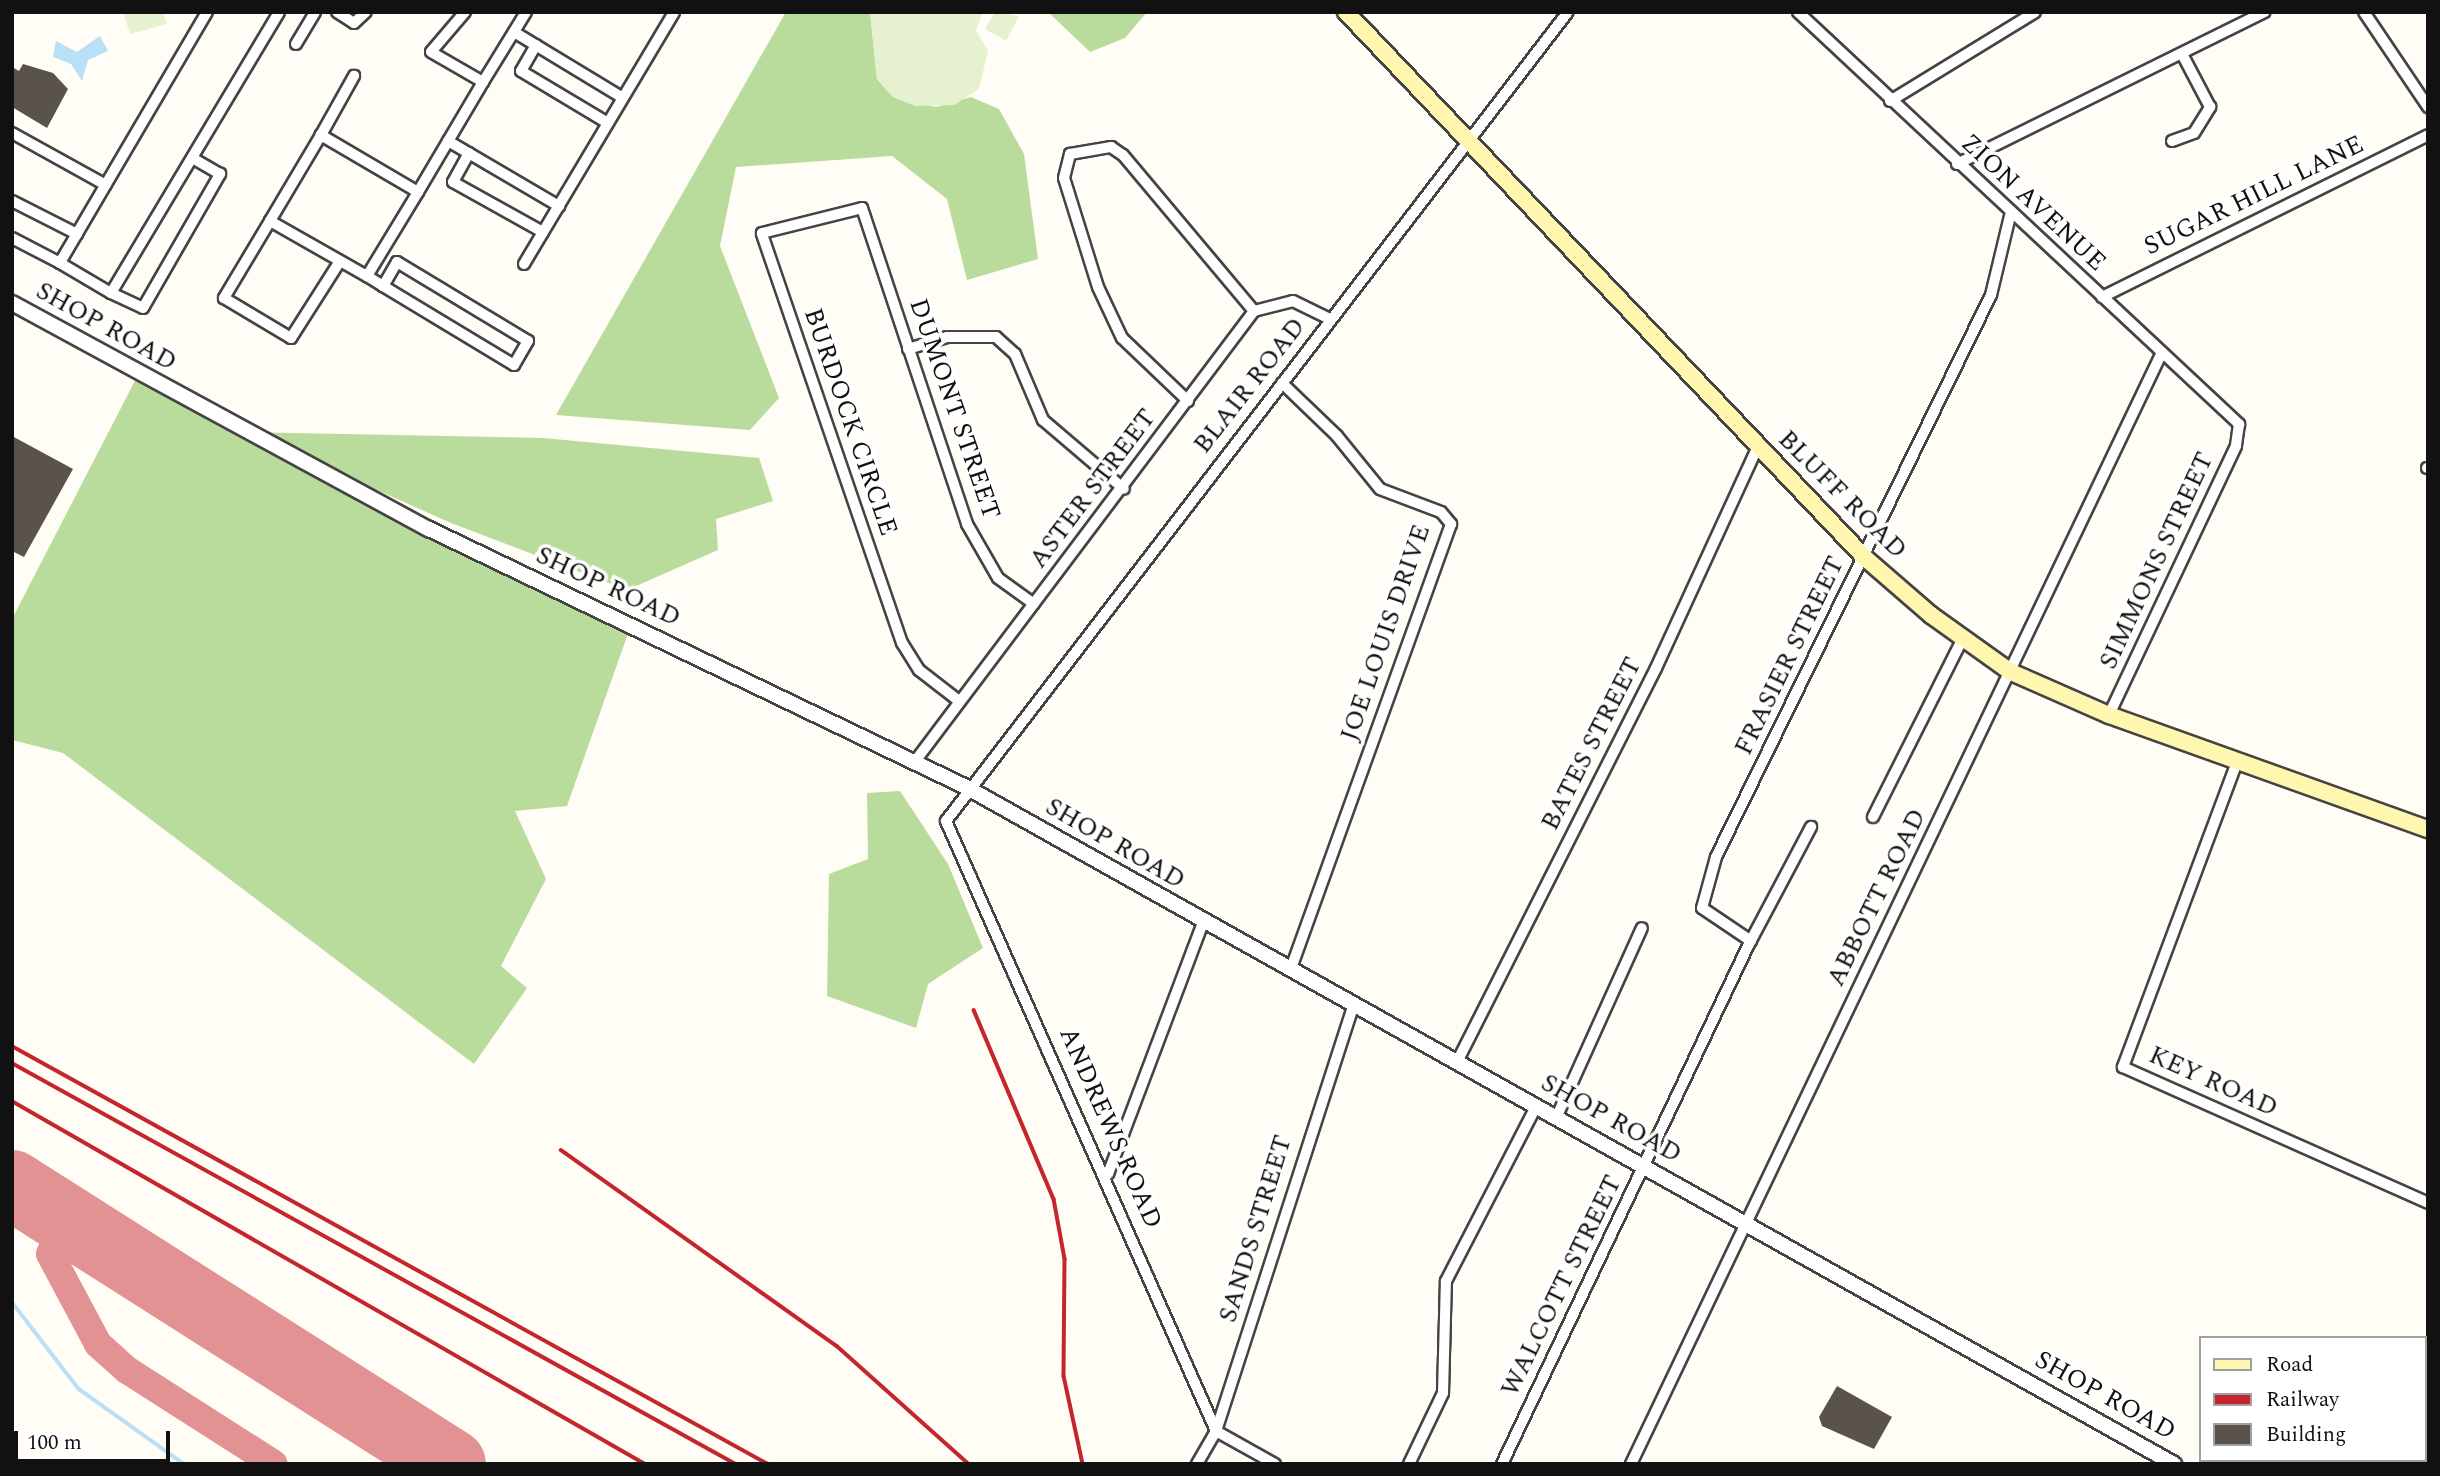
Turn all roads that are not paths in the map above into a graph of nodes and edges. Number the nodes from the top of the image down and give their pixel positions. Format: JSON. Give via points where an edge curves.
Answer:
{"nodes":[{"id":1,"x":207,"y":12,"type":"edge"},
{"id":2,"x":279,"y":12,"type":"edge"},
{"id":3,"x":315,"y":12,"type":"edge"},
{"id":4,"x":337,"y":12,"type":"edge"},
{"id":5,"x":366,"y":12,"type":"edge"},
{"id":6,"x":465,"y":12,"type":"edge"},
{"id":7,"x":526,"y":12,"type":"edge"},
{"id":8,"x":674,"y":12,"type":"edge"},
{"id":9,"x":1346,"y":12,"type":"edge"},
{"id":10,"x":1568,"y":12,"type":"edge"},
{"id":11,"x":1798,"y":12,"type":"edge"},
{"id":12,"x":2035,"y":12,"type":"edge"},
{"id":13,"x":2265,"y":12,"type":"edge"},
{"id":14,"x":2364,"y":12,"type":"edge"},
{"id":15,"x":514,"y":32,"type":"junction"},
{"id":16,"x":296,"y":44,"type":"dead end"},
{"id":17,"x":536,"y":46,"type":"junction"},
{"id":18,"x":2182,"y":54,"type":"junction"},
{"id":19,"x":354,"y":76,"type":"dead end"},
{"id":20,"x":483,"y":82,"type":"junction"},
{"id":21,"x":623,"y":98,"type":"junction"},
{"id":22,"x":1890,"y":101,"type":"junction"},
{"id":23,"x":2428,"y":107,"type":"edge"},
{"id":24,"x":608,"y":123,"type":"junction"},
{"id":25,"x":12,"y":133,"type":"edge"},
{"id":26,"x":321,"y":135,"type":"junction"},
{"id":27,"x":2428,"y":135,"type":"edge"},
{"id":28,"x":1469,"y":140,"type":"junction"},
{"id":29,"x":448,"y":141,"type":"junction"},
{"id":30,"x":2172,"y":141,"type":"dead end"},
{"id":31,"x":469,"y":153,"type":"junction"},
{"id":32,"x":192,"y":158,"type":"junction"},
{"id":33,"x":1957,"y":164,"type":"junction"},
{"id":34,"x":106,"y":185,"type":"junction"},
{"id":35,"x":418,"y":192,"type":"junction"},
{"id":36,"x":12,"y":201,"type":"edge"},
{"id":37,"x":559,"y":206,"type":"junction"},
{"id":38,"x":862,"y":208,"type":"joint"},
{"id":39,"x":2010,"y":216,"type":"junction"},
{"id":40,"x":270,"y":221,"type":"junction"},
{"id":41,"x":543,"y":232,"type":"junction"},
{"id":42,"x":77,"y":234,"type":"junction"},
{"id":43,"x":12,"y":238,"type":"edge"},
{"id":44,"x":340,"y":261,"type":"junction"},
{"id":45,"x":60,"y":263,"type":"junction"},
{"id":46,"x":524,"y":264,"type":"dead end"},
{"id":47,"x":367,"y":276,"type":"junction"},
{"id":48,"x":383,"y":286,"type":"junction"},
{"id":49,"x":111,"y":293,"type":"junction"},
{"id":50,"x":2102,"y":297,"type":"junction"},
{"id":51,"x":12,"y":303,"type":"edge"},
{"id":52,"x":1254,"y":311,"type":"junction"},
{"id":53,"x":1331,"y":319,"type":"junction"},
{"id":54,"x":908,"y":349,"type":"junction"},
{"id":55,"x":2162,"y":352,"type":"junction"},
{"id":56,"x":1282,"y":383,"type":"junction"},
{"id":57,"x":1188,"y":401,"type":"junction"},
{"id":58,"x":2239,"y":424,"type":"joint"},
{"id":59,"x":1758,"y":446,"type":"junction"},
{"id":60,"x":1124,"y":489,"type":"junction"},
{"id":61,"x":1864,"y":557,"type":"junction"},
{"id":62,"x":1034,"y":604,"type":"junction"},
{"id":63,"x":1963,"y":638,"type":"junction"},
{"id":64,"x":2011,"y":672,"type":"junction"},
{"id":65,"x":959,"y":701,"type":"junction"},
{"id":66,"x":2109,"y":715,"type":"junction"},
{"id":67,"x":916,"y":760,"type":"junction"},
{"id":68,"x":2237,"y":762,"type":"junction"},
{"id":69,"x":967,"y":787,"type":"junction"},
{"id":70,"x":1873,"y":817,"type":"dead end"},
{"id":71,"x":1811,"y":827,"type":"dead end"},
{"id":72,"x":2428,"y":829,"type":"edge"},
{"id":73,"x":1203,"y":923,"type":"junction"},
{"id":74,"x":1642,"y":928,"type":"dead end"},
{"id":75,"x":1751,"y":941,"type":"junction"},
{"id":76,"x":1291,"y":969,"type":"junction"},
{"id":77,"x":1353,"y":1006,"type":"junction"},
{"id":78,"x":1458,"y":1060,"type":"junction"},
{"id":79,"x":1537,"y":1105,"type":"junction"},
{"id":80,"x":1557,"y":1116,"type":"junction"},
{"id":81,"x":1645,"y":1166,"type":"junction"},
{"id":82,"x":1108,"y":1174,"type":"junction"},
{"id":83,"x":2428,"y":1203,"type":"edge"},
{"id":84,"x":1745,"y":1224,"type":"junction"},
{"id":85,"x":1216,"y":1431,"type":"junction"},
{"id":86,"x":1197,"y":1464,"type":"edge"},
{"id":87,"x":1275,"y":1464,"type":"edge"},
{"id":88,"x":1409,"y":1464,"type":"edge"},
{"id":89,"x":1502,"y":1464,"type":"edge"},
{"id":90,"x":1631,"y":1464,"type":"edge"},
{"id":91,"x":2174,"y":1464,"type":"edge"}],
"edges":[{"from":1,"to":34,"type":"street"},
{"from":2,"to":32,"type":"street"},
{"from":3,"to":16,"type":"street"},
{"from":4,"to":5,"type":"street","via":[[354,23]]},
{"from":6,"to":20,"type":"street","via":[[431,52]]},
{"from":7,"to":15,"type":"street"},
{"from":8,"to":21,"type":"street"},
{"from":9,"to":28,"type":"main road","name":"BLUFF ROAD"},
{"from":10,"to":28,"type":"street","name":"BLAIR ROAD"},
{"from":11,"to":22,"type":"street","name":"ZION AVENUE"},
{"from":12,"to":22,"type":"street"},
{"from":13,"to":18,"type":"street"},
{"from":14,"to":23,"type":"street"},
{"from":15,"to":17,"type":"street"},
{"from":15,"to":20,"type":"street"},
{"from":17,"to":21,"type":"street"},
{"from":17,"to":24,"type":"street","via":[[521,71]]},
{"from":18,"to":30,"type":"street","via":[[2210,107],[2194,133]]},
{"from":18,"to":33,"type":"street"},
{"from":19,"to":26,"type":"street"},
{"from":20,"to":29,"type":"street"},
{"from":21,"to":24,"type":"street"},
{"from":22,"to":33,"type":"street","name":"ZION AVENUE"},
{"from":24,"to":37,"type":"street"},
{"from":25,"to":34,"type":"street"},
{"from":26,"to":35,"type":"street"},
{"from":26,"to":40,"type":"street"},
{"from":27,"to":50,"type":"street","name":"SUGAR HILL LANE"},
{"from":28,"to":53,"type":"street","name":"BLAIR ROAD"},
{"from":28,"to":59,"type":"main road","name":"BLUFF ROAD"},
{"from":29,"to":31,"type":"street"},
{"from":29,"to":35,"type":"street"},
{"from":31,"to":37,"type":"street"},
{"from":31,"to":41,"type":"street","via":[[453,182]]},
{"from":32,"to":49,"type":"street"},
{"from":32,"to":49,"type":"street","via":[[220,174],[143,308]]},
{"from":33,"to":39,"type":"street","name":"ZION AVENUE"},
{"from":34,"to":42,"type":"street"},
{"from":35,"to":47,"type":"street"},
{"from":36,"to":42,"type":"street"},
{"from":37,"to":41,"type":"street"},
{"from":38,"to":54,"type":"street","name":"DUMONT STREET"},
{"from":38,"to":65,"type":"street","name":"BURDOCK CIRCLE","via":[[762,233],[902,643],[919,670]]},
{"from":39,"to":50,"type":"street","name":"ZION AVENUE"},
{"from":39,"to":61,"type":"street","name":"FRASIER STREET","via":[[1991,295]]},
{"from":40,"to":44,"type":"street"},
{"from":40,"to":44,"type":"street","via":[[224,298],[291,338]]},
{"from":41,"to":46,"type":"street"},
{"from":42,"to":45,"type":"street"},
{"from":43,"to":45,"type":"street"},
{"from":44,"to":47,"type":"street"},
{"from":45,"to":49,"type":"street"},
{"from":47,"to":48,"type":"street"},
{"from":48,"to":48,"type":"street","via":[[514,365],[528,341],[397,262]]},
{"from":50,"to":55,"type":"street","name":"ZION AVENUE"},
{"from":51,"to":67,"type":"street","name":"SHOP ROAD","via":[[429,529]]},
{"from":52,"to":53,"type":"street","via":[[1293,302]]},
{"from":52,"to":57,"type":"street","name":"ASTER STREET"},
{"from":52,"to":57,"type":"street","via":[[1123,155],[1111,147],[1070,154],[1064,178],[1098,287],[1122,338]]},
{"from":53,"to":56,"type":"street","name":"BLAIR ROAD"},
{"from":54,"to":60,"type":"street","via":[[947,337],[996,337],[1015,354],[1043,420],[1064,444]]},
{"from":54,"to":62,"type":"street","name":"DUMONT STREET","via":[[983,558],[998,578]]},
{"from":55,"to":58,"type":"street","name":"ZION AVENUE"},
{"from":55,"to":64,"type":"street","name":"ABBOTT ROAD"},
{"from":56,"to":69,"type":"street","name":"BLAIR ROAD"},
{"from":56,"to":76,"type":"street","name":"JOE LOUIS DRIVE","via":[[1337,436],[1380,489],[1441,512],[1451,524]]},
{"from":57,"to":60,"type":"street","name":"ASTER STREET"},
{"from":58,"to":66,"type":"street","name":"SIMMONS STREET","via":[[2236,446]]},
{"from":59,"to":61,"type":"main road","name":"BLUFF ROAD"},
{"from":59,"to":78,"type":"street","name":"BATES STREET","via":[[1656,668]]},
{"from":60,"to":62,"type":"street","name":"ASTER STREET"},
{"from":61,"to":63,"type":"main road","name":"BLUFF ROAD"},
{"from":61,"to":75,"type":"street","name":"FRASIER STREET","via":[[1702,895],[1712,918]]},
{"from":62,"to":65,"type":"street","name":"ASTER STREET"},
{"from":63,"to":64,"type":"main road","name":"BLUFF ROAD"},
{"from":63,"to":70,"type":"street"},
{"from":64,"to":66,"type":"main road","name":"BLUFF ROAD"},
{"from":64,"to":84,"type":"street","name":"ABBOTT ROAD"},
{"from":65,"to":67,"type":"street","name":"ASTER STREET"},
{"from":66,"to":68,"type":"main road","name":"BLUFF ROAD"},
{"from":67,"to":69,"type":"street","name":"SHOP ROAD"},
{"from":68,"to":72,"type":"main road","name":"BLUFF ROAD"},
{"from":68,"to":83,"type":"street","name":"KEY ROAD","via":[[2123,1066]]},
{"from":69,"to":73,"type":"street","name":"SHOP ROAD"},
{"from":69,"to":82,"type":"street","name":"ANDREWS ROAD","via":[[946,821]]},
{"from":71,"to":75,"type":"street","name":"WALCOTT STREET"},
{"from":73,"to":76,"type":"street","name":"SHOP ROAD"},
{"from":73,"to":82,"type":"street"},
{"from":74,"to":80,"type":"street"},
{"from":75,"to":81,"type":"street","name":"WALCOTT STREET"},
{"from":76,"to":77,"type":"street","name":"SHOP ROAD"},
{"from":77,"to":78,"type":"street","name":"SHOP ROAD"},
{"from":77,"to":85,"type":"street","name":"SANDS STREET"},
{"from":78,"to":79,"type":"street","name":"SHOP ROAD"},
{"from":79,"to":80,"type":"street","name":"SHOP ROAD"},
{"from":79,"to":88,"type":"street","via":[[1446,1281],[1443,1393]]},
{"from":80,"to":81,"type":"street","name":"SHOP ROAD"},
{"from":81,"to":84,"type":"street","name":"SHOP ROAD"},
{"from":81,"to":89,"type":"street","name":"WALCOTT STREET"},
{"from":82,"to":85,"type":"street","name":"ANDREWS ROAD"},
{"from":84,"to":90,"type":"street","name":"ABBOTT ROAD"},
{"from":84,"to":91,"type":"street","name":"SHOP ROAD"},
{"from":85,"to":86,"type":"street","name":"SANDS STREET"},
{"from":85,"to":87,"type":"street"}]}
